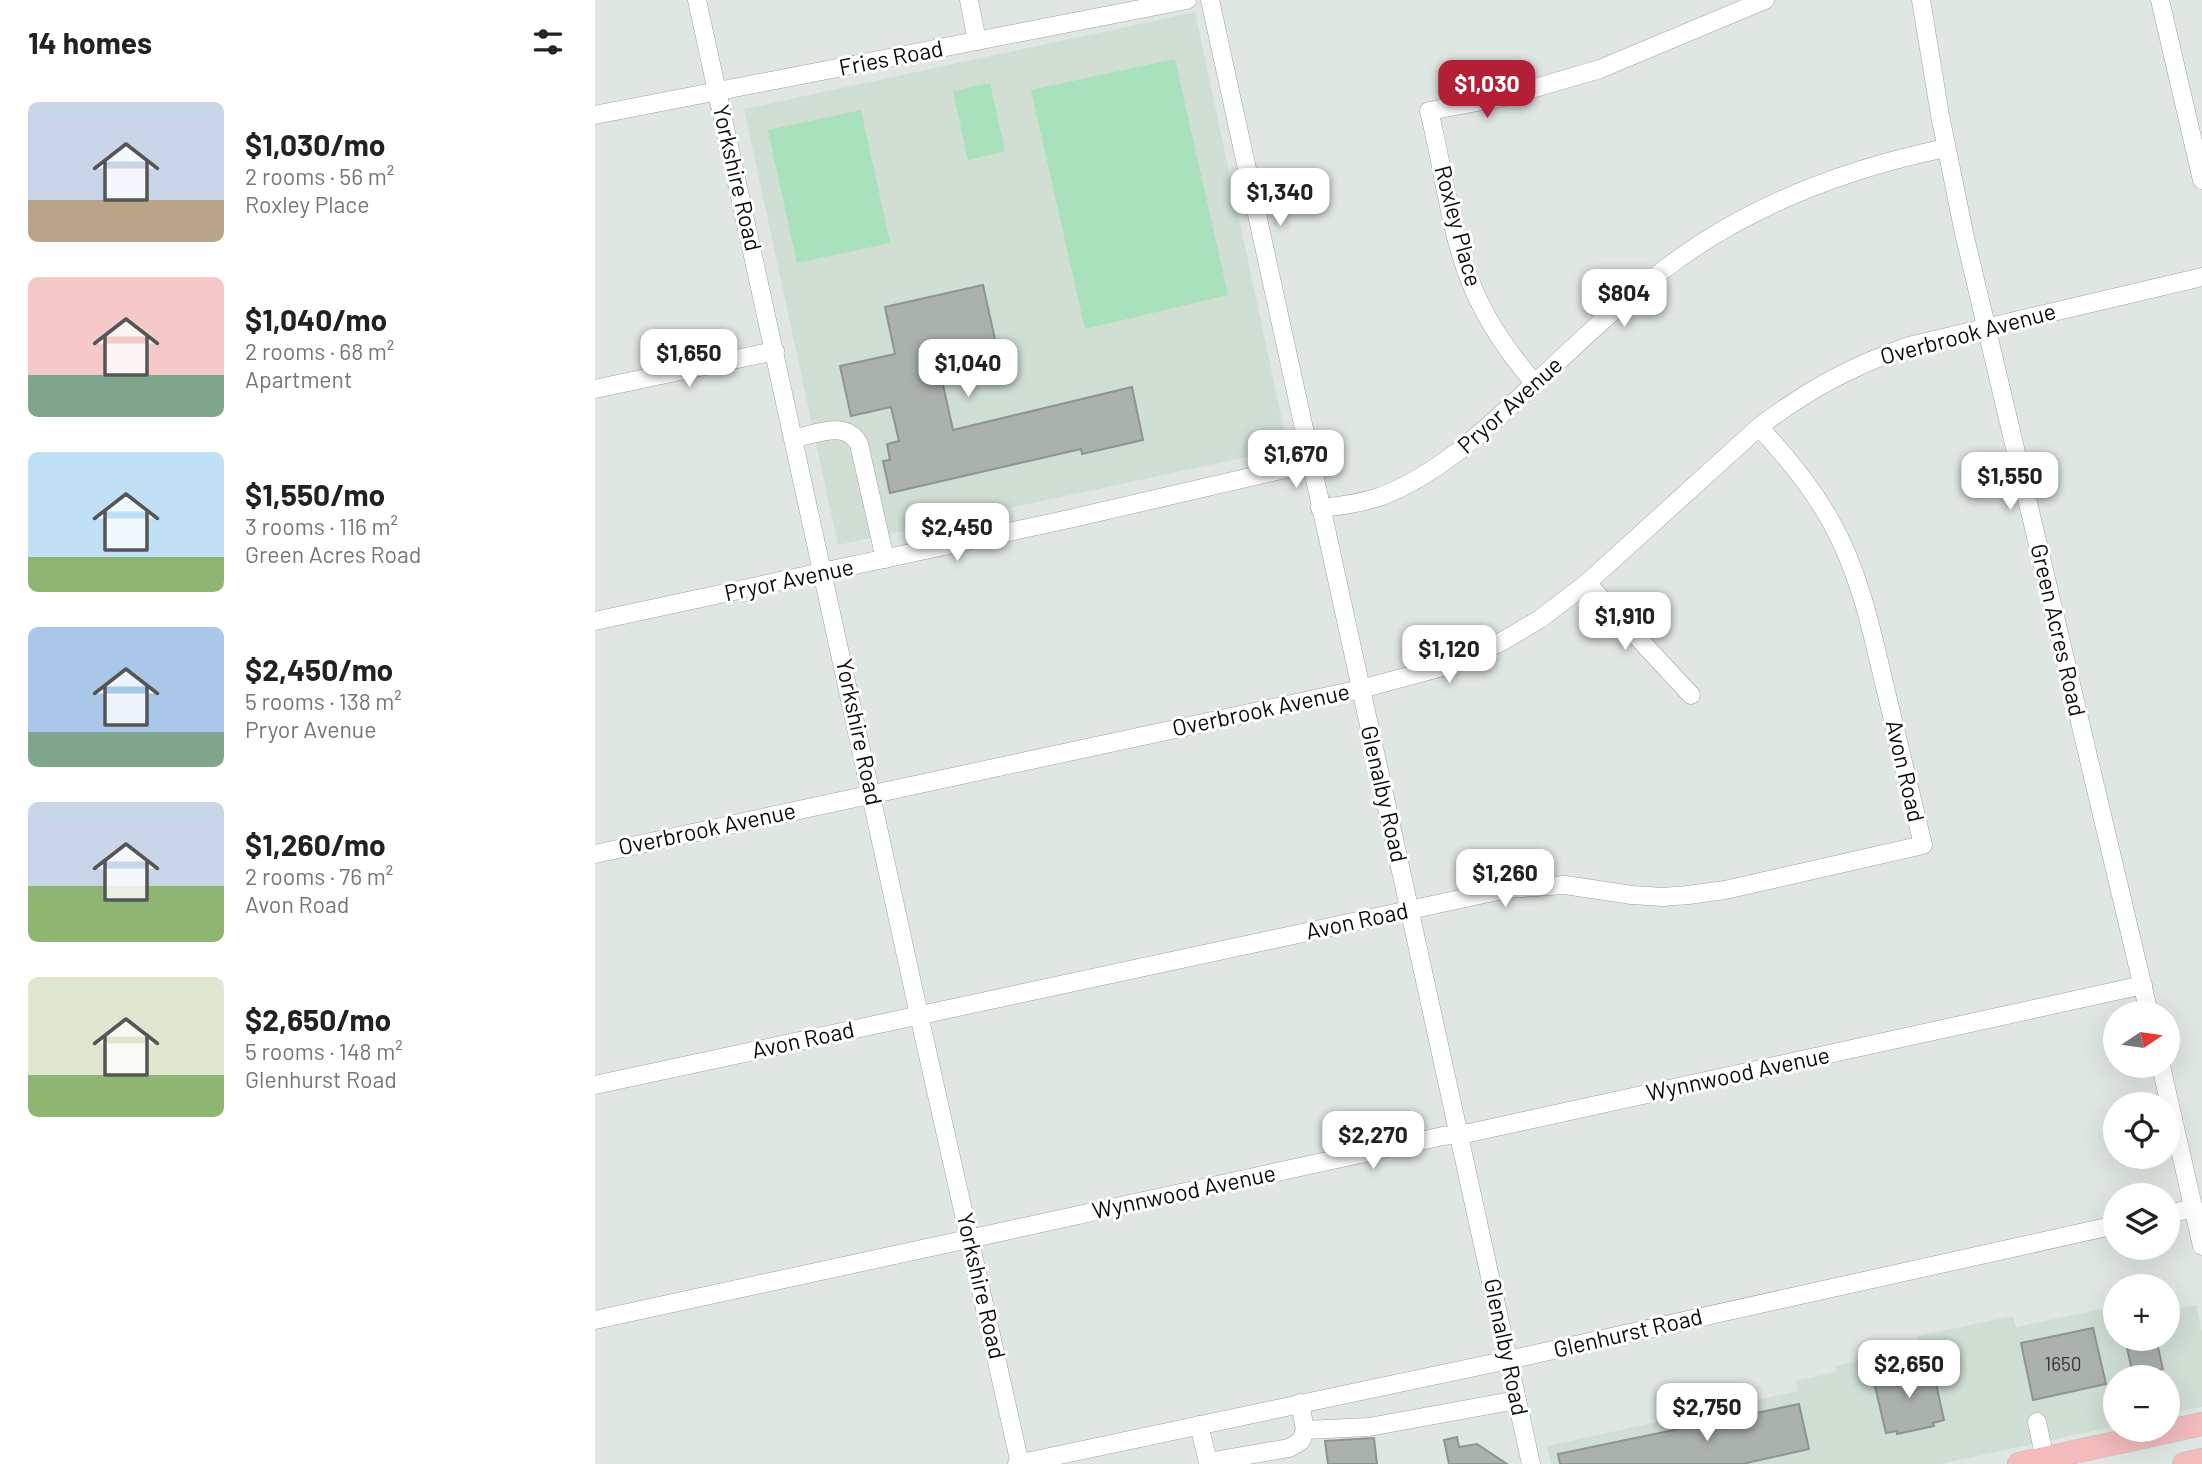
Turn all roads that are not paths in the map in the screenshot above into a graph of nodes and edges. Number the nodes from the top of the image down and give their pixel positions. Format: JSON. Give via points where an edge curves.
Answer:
{"nodes":[{"id":1,"x":697,"y":0,"type":"edge"},
{"id":2,"x":969,"y":0,"type":"edge"},
{"id":3,"x":1187,"y":0,"type":"edge"},
{"id":4,"x":1210,"y":0,"type":"edge"},
{"id":5,"x":1765,"y":0,"type":"edge"},
{"id":6,"x":1921,"y":0,"type":"edge"},
{"id":7,"x":2160,"y":0,"type":"edge"},
{"id":8,"x":977,"y":41,"type":"junction"},
{"id":9,"x":717,"y":91,"type":"junction"},
{"id":10,"x":595,"y":115,"type":"edge"},
{"id":11,"x":1946,"y":148,"type":"junction"},
{"id":12,"x":2202,"y":180,"type":"edge"},
{"id":13,"x":2202,"y":277,"type":"edge"},
{"id":14,"x":1986,"y":327,"type":"junction"},
{"id":15,"x":775,"y":351,"type":"junction"},
{"id":16,"x":1535,"y":384,"type":"junction"},
{"id":17,"x":595,"y":389,"type":"edge"},
{"id":18,"x":1759,"y":427,"type":"junction"},
{"id":19,"x":795,"y":438,"type":"junction"},
{"id":20,"x":1311,"y":463,"type":"junction"},
{"id":21,"x":1320,"y":508,"type":"junction"},
{"id":22,"x":885,"y":559,"type":"junction"},
{"id":23,"x":824,"y":572,"type":"junction"},
{"id":24,"x":1587,"y":583,"type":"junction"},
{"id":25,"x":595,"y":621,"type":"edge"},
{"id":26,"x":1361,"y":689,"type":"junction"},
{"id":27,"x":1691,"y":695,"type":"dead end"},
{"id":28,"x":872,"y":794,"type":"junction"},
{"id":29,"x":595,"y":854,"type":"edge"},
{"id":30,"x":1411,"y":910,"type":"junction"},
{"id":31,"x":2143,"y":985,"type":"junction"},
{"id":32,"x":2146,"y":1001,"type":"edge"},
{"id":33,"x":919,"y":1014,"type":"junction"},
{"id":34,"x":2164,"y":1078,"type":"edge"},
{"id":35,"x":595,"y":1086,"type":"edge"},
{"id":36,"x":1460,"y":1134,"type":"junction"},
{"id":37,"x":2193,"y":1208,"type":"junction"},
{"id":38,"x":2180,"y":1211,"type":"edge"},
{"id":39,"x":2103,"y":1228,"type":"edge"},
{"id":40,"x":970,"y":1239,"type":"junction"},
{"id":41,"x":2202,"y":1246,"type":"edge"},
{"id":42,"x":595,"y":1320,"type":"edge"},
{"id":43,"x":1508,"y":1360,"type":"junction"},
{"id":44,"x":1517,"y":1400,"type":"junction"},
{"id":45,"x":1300,"y":1404,"type":"junction"},
{"id":46,"x":2037,"y":1422,"type":"dead end"},
{"id":47,"x":2202,"y":1424,"type":"edge"},
{"id":48,"x":1199,"y":1425,"type":"junction"},
{"id":49,"x":1305,"y":1430,"type":"junction"},
{"id":50,"x":2070,"y":1459,"type":"edge"},
{"id":51,"x":2202,"y":1460,"type":"edge"},
{"id":52,"x":2045,"y":1461,"type":"edge"},
{"id":53,"x":1019,"y":1464,"type":"edge"},
{"id":54,"x":1531,"y":1464,"type":"edge"},
{"id":55,"x":2019,"y":1464,"type":"edge"},
{"id":56,"x":2185,"y":1464,"type":"edge"}],
"edges":[{"from":1,"to":9,"type":"street","name":"Yorkshire Road"},
{"from":2,"to":8,"type":"street"},
{"from":3,"to":8,"type":"street","name":"Fries Road"},
{"from":4,"to":20,"type":"street","name":"Glenalby Road"},
{"from":5,"to":16,"type":"street","name":"Roxley Place","via":[[1600,69],[1504,97],[1429,111],[1469,278],[1496,334]]},
{"from":6,"to":11,"type":"street","name":"Green Acres Road"},
{"from":7,"to":12,"type":"street"},
{"from":8,"to":9,"type":"street","name":"Fries Road"},
{"from":9,"to":10,"type":"street","name":"Fries Road"},
{"from":9,"to":15,"type":"street","name":"Yorkshire Road"},
{"from":11,"to":14,"type":"street","name":"Green Acres Road"},
{"from":11,"to":16,"type":"street","name":"Pryor Avenue","via":[[1852,171],[1736,222],[1634,293]]},
{"from":13,"to":14,"type":"street","name":"Overbrook Avenue"},
{"from":14,"to":18,"type":"street","name":"Overbrook Avenue","via":[[1868,360],[1802,395]]},
{"from":14,"to":31,"type":"street","name":"Green Acres Road"},
{"from":15,"to":17,"type":"street"},
{"from":15,"to":19,"type":"street","name":"Yorkshire Road"},
{"from":16,"to":21,"type":"street","name":"Pryor Avenue","via":[[1478,436],[1417,478],[1373,499]]},
{"from":18,"to":24,"type":"street","name":"Overbrook Avenue"},
{"from":18,"to":30,"type":"street","name":"Avon Road","via":[[1810,488],[1849,558],[1869,621],[1923,845],[1688,895],[1653,897],[1565,885],[1531,886]]},
{"from":19,"to":22,"type":"street","via":[[841,430],[855,436]]},
{"from":19,"to":23,"type":"street","name":"Yorkshire Road"},
{"from":20,"to":21,"type":"street","name":"Glenalby Road"},
{"from":20,"to":22,"type":"street","name":"Pryor Avenue"},
{"from":21,"to":26,"type":"street","name":"Glenalby Road"},
{"from":22,"to":23,"type":"street","name":"Pryor Avenue"},
{"from":23,"to":25,"type":"street","name":"Pryor Avenue"},
{"from":23,"to":28,"type":"street","name":"Yorkshire Road"},
{"from":24,"to":26,"type":"street","name":"Overbrook Avenue","via":[[1540,619],[1474,655]]},
{"from":24,"to":27,"type":"street"},
{"from":26,"to":28,"type":"street","name":"Overbrook Avenue"},
{"from":26,"to":30,"type":"street","name":"Glenalby Road"},
{"from":28,"to":29,"type":"street","name":"Overbrook Avenue"},
{"from":28,"to":33,"type":"street","name":"Yorkshire Road"},
{"from":30,"to":33,"type":"street","name":"Avon Road"},
{"from":30,"to":36,"type":"street","name":"Glenalby Road"},
{"from":31,"to":32,"type":"street","name":"Green Acres Road"},
{"from":31,"to":36,"type":"street","name":"Wynnwood Avenue"},
{"from":33,"to":35,"type":"street","name":"Avon Road"},
{"from":33,"to":40,"type":"street","name":"Yorkshire Road"},
{"from":34,"to":37,"type":"street"},
{"from":36,"to":40,"type":"street","name":"Wynnwood Avenue"},
{"from":36,"to":43,"type":"street","name":"Glenalby Road"},
{"from":37,"to":38,"type":"street"},
{"from":37,"to":41,"type":"street"},
{"from":39,"to":43,"type":"street","name":"Glenhurst Road"},
{"from":40,"to":42,"type":"street","name":"Wynnwood Avenue"},
{"from":40,"to":53,"type":"street","name":"Yorkshire Road"},
{"from":43,"to":44,"type":"street","name":"Glenalby Road"},
{"from":43,"to":45,"type":"street","name":"Glenhurst Road"},
{"from":44,"to":49,"type":"street","via":[[1369,1427]]},
{"from":44,"to":54,"type":"street","name":"Glenalby Road"},
{"from":45,"to":48,"type":"street","name":"Glenhurst Road"},
{"from":45,"to":49,"type":"street"},
{"from":46,"to":52,"type":"street"},
{"from":47,"to":50,"type":"main road"},
{"from":48,"to":49,"type":"street","via":[[1208,1462],[1289,1448],[1301,1441]]},
{"from":48,"to":53,"type":"street","name":"Glenhurst Road"},
{"from":50,"to":52,"type":"main road"},
{"from":51,"to":56,"type":"main road"},
{"from":52,"to":55,"type":"main road"}]}
